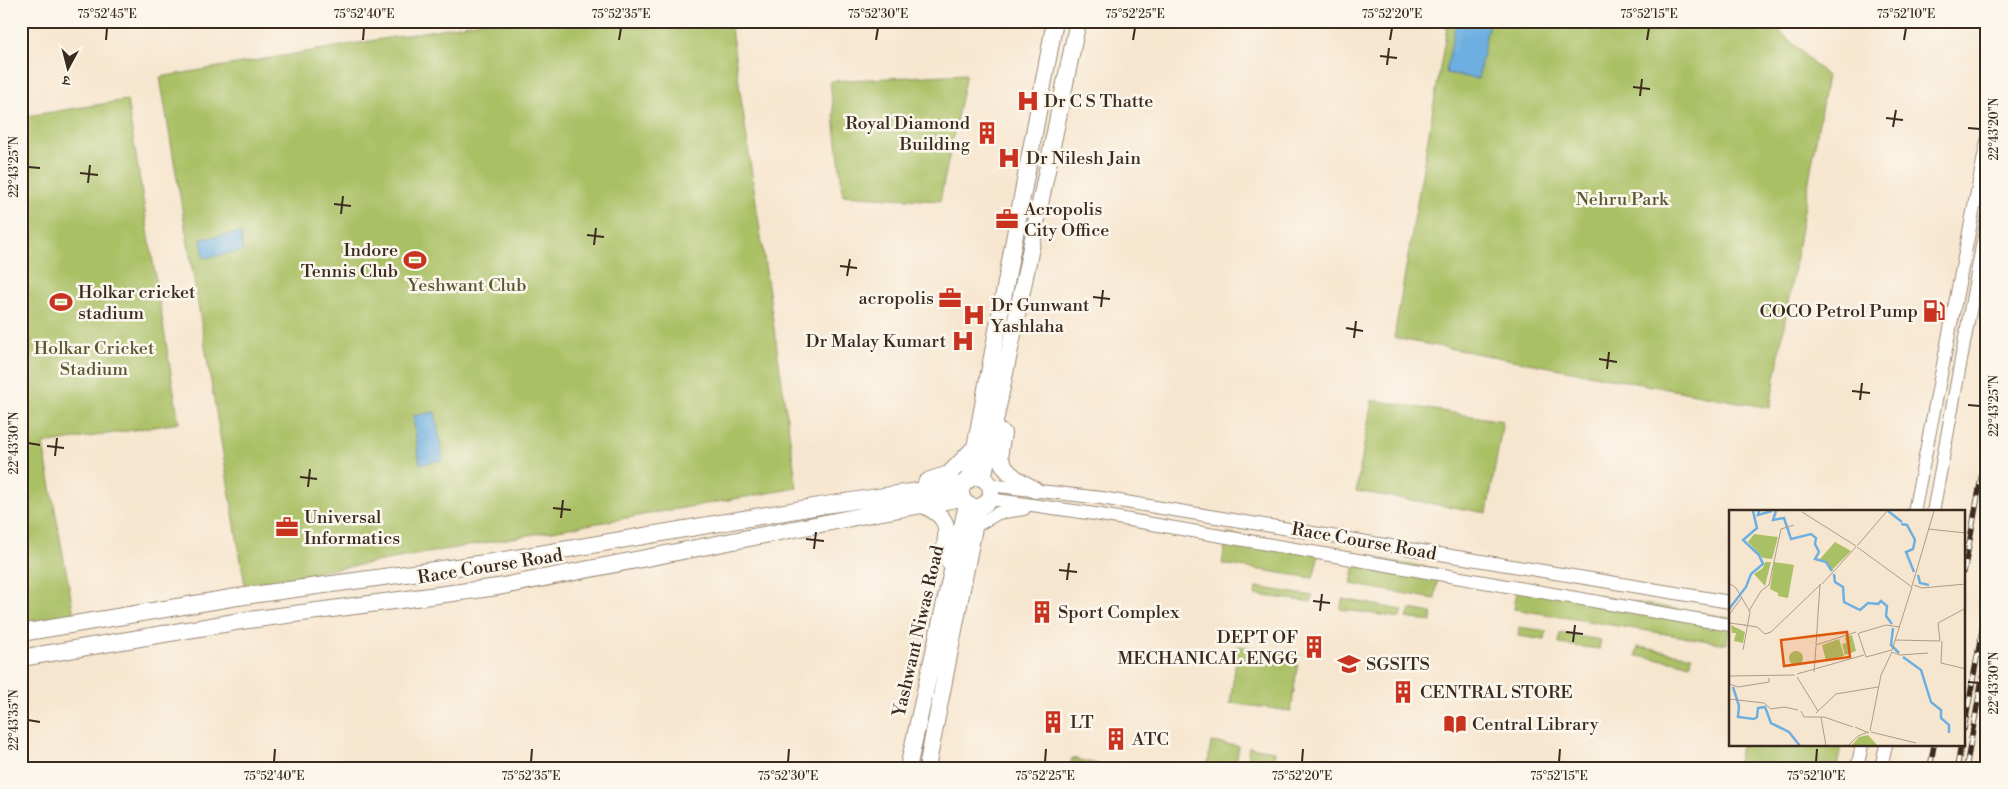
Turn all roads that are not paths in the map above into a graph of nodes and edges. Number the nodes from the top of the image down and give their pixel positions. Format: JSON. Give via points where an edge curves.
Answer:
{"nodes":[{"id":1,"x":1055,"y":21,"type":"edge"},
{"id":2,"x":1078,"y":21,"type":"edge"},
{"id":3,"x":1987,"y":142,"type":"edge"},
{"id":4,"x":1987,"y":220,"type":"edge"},
{"id":5,"x":997,"y":411,"type":"junction"},
{"id":6,"x":975,"y":447,"type":"junction"},
{"id":7,"x":1035,"y":490,"type":"junction"},
{"id":8,"x":975,"y":492,"type":"junction"},
{"id":9,"x":920,"y":498,"type":"junction"},
{"id":10,"x":1041,"y":506,"type":"junction"},
{"id":11,"x":1914,"y":510,"type":"edge"},
{"id":12,"x":1933,"y":510,"type":"edge"},
{"id":13,"x":974,"y":527,"type":"junction"},
{"id":14,"x":952,"y":567,"type":"junction"},
{"id":15,"x":1729,"y":602,"type":"edge"},
{"id":16,"x":1729,"y":625,"type":"edge"},
{"id":17,"x":21,"y":633,"type":"edge"},
{"id":18,"x":21,"y":658,"type":"edge"},
{"id":19,"x":1862,"y":746,"type":"edge"},
{"id":20,"x":1886,"y":746,"type":"edge"},
{"id":21,"x":908,"y":768,"type":"edge"},
{"id":22,"x":927,"y":768,"type":"edge"},
{"id":23,"x":1857,"y":768,"type":"edge"},
{"id":24,"x":1881,"y":768,"type":"edge"}],
"edges":[{"from":1,"to":6,"type":"main road","name":"Yashwant Niwas Road"},
{"from":2,"to":5,"type":"main road","name":"Yashwant Niwas Road"},
{"from":3,"to":11,"type":"street"},
{"from":4,"to":12,"type":"street"},
{"from":5,"to":7,"type":"main road","via":[[1005,423],[1000,452],[1003,464],[1011,474]]},
{"from":5,"to":8,"type":"main road","name":"Yashwant Niwas Road"},
{"from":6,"to":8,"type":"main road","name":"Yashwant Niwas Road"},
{"from":6,"to":9,"type":"main road","via":[[949,474],[930,480]]},
{"from":7,"to":8,"type":"street","name":"Race Course Road"},
{"from":7,"to":15,"type":"street","name":"Race Course Road","via":[[1101,498]]},
{"from":8,"to":9,"type":"main road","name":"Race Course Road"},
{"from":8,"to":10,"type":"street","name":"Race Course Road"},
{"from":8,"to":13,"type":"main road","name":"Yashwant Niwas Road"},
{"from":8,"to":14,"type":"main road","name":"Yashwant Niwas Road"},
{"from":9,"to":14,"type":"main road","via":[[943,518],[946,556]]},
{"from":9,"to":17,"type":"main road","name":"Race Course Road","via":[[237,597]]},
{"from":9,"to":18,"type":"main road","name":"Race Course Road","via":[[498,588],[241,621]]},
{"from":10,"to":13,"type":"street","via":[[998,513]]},
{"from":10,"to":16,"type":"street","name":"Race Course Road"},
{"from":13,"to":22,"type":"main road","name":"Yashwant Niwas Road"},
{"from":14,"to":21,"type":"main road","name":"Yashwant Niwas Road"},
{"from":19,"to":23,"type":"street"},
{"from":20,"to":24,"type":"street"}]}
